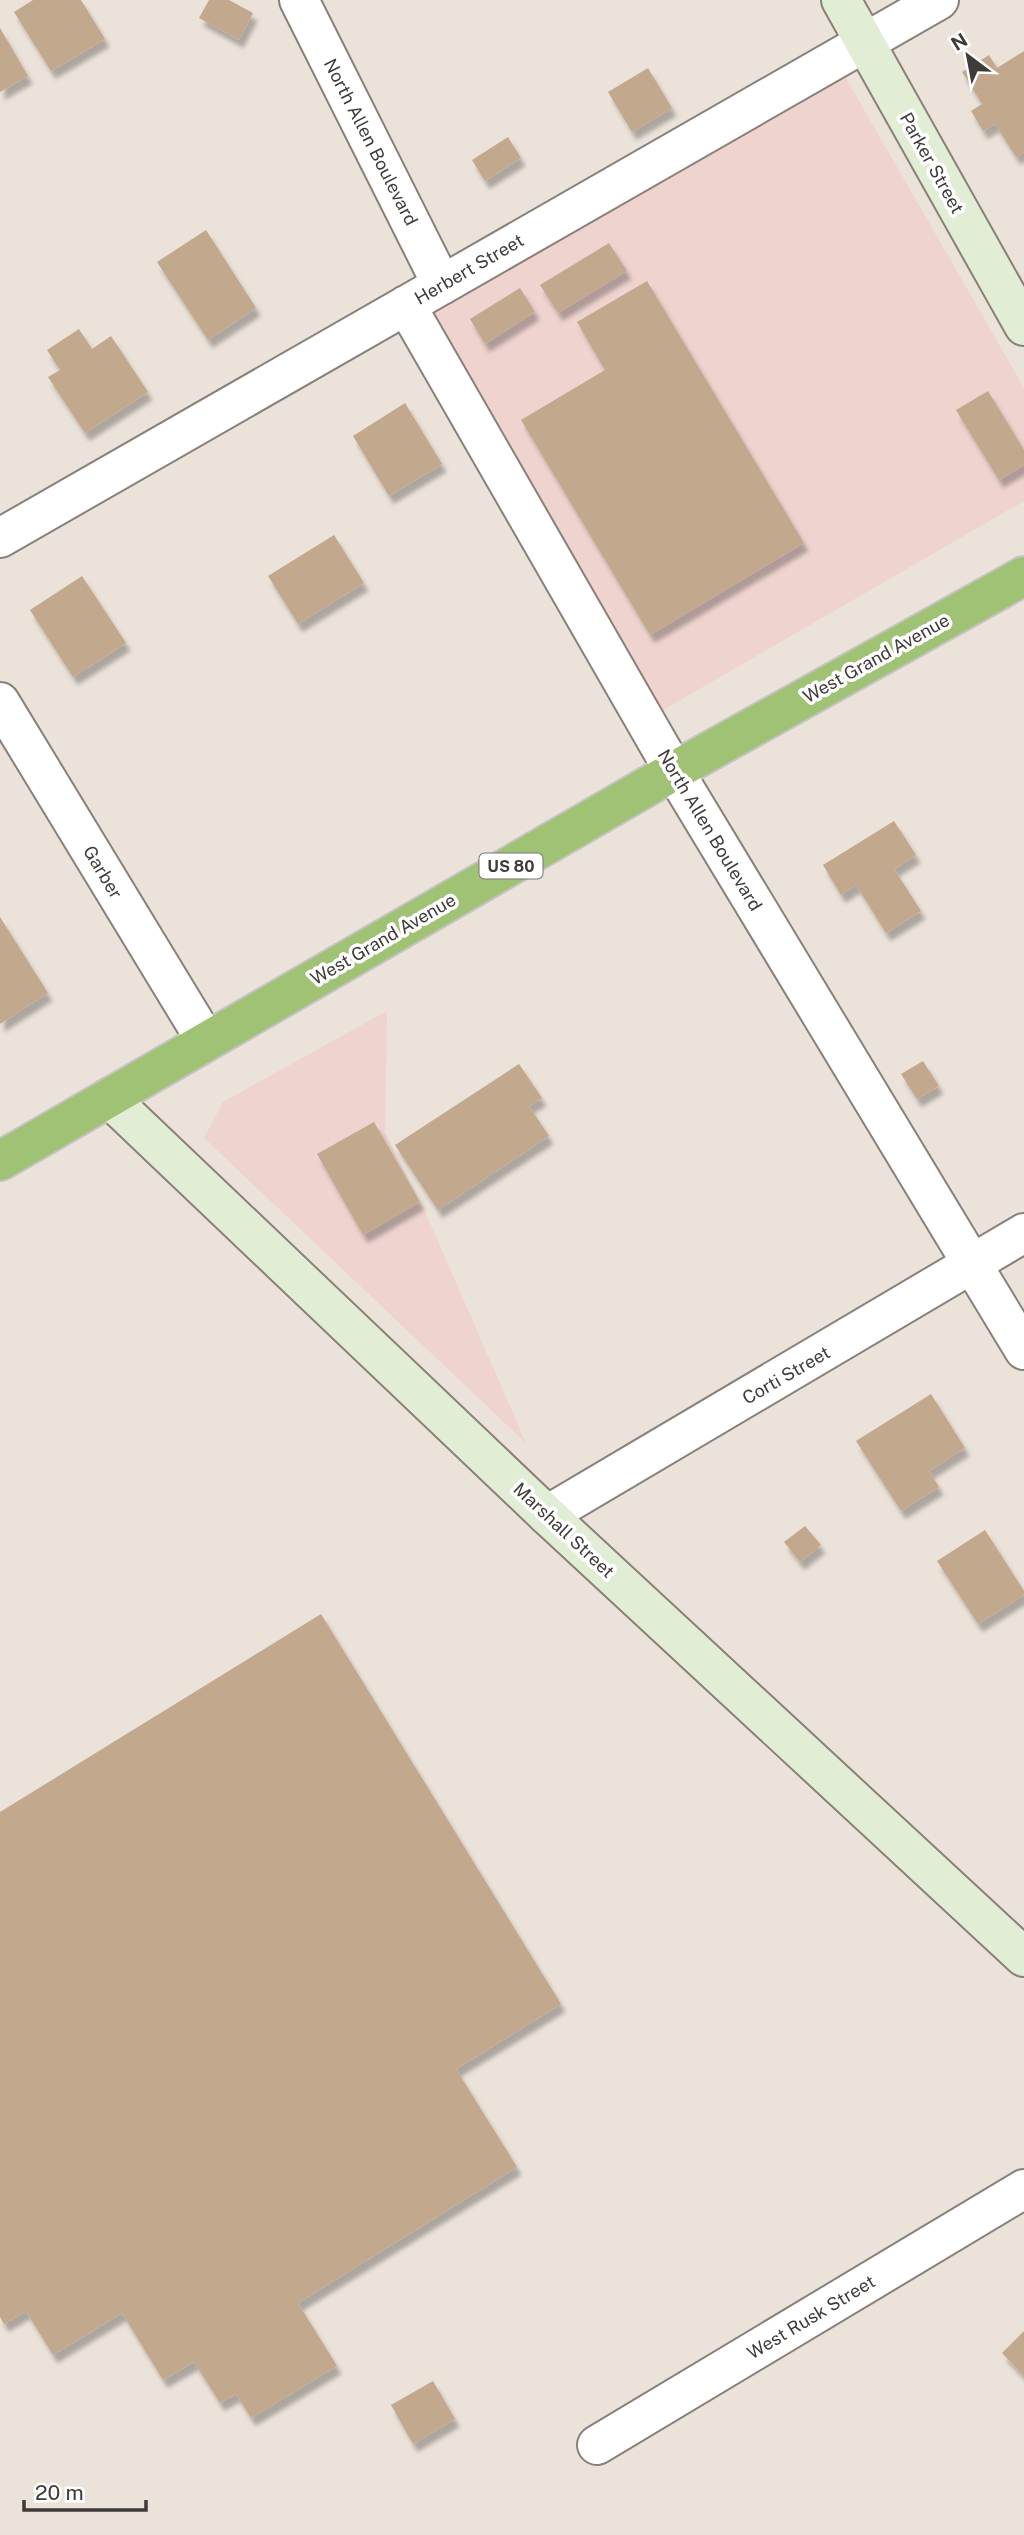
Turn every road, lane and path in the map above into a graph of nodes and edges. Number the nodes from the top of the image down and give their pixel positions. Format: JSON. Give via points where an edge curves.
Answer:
{"nodes":[{"id":1,"x":299,"y":0,"type":"edge"},
{"id":2,"x":841,"y":0,"type":"edge"},
{"id":3,"x":939,"y":0,"type":"edge"},
{"id":4,"x":864,"y":42,"type":"junction"},
{"id":5,"x":442,"y":285,"type":"junction"},
{"id":6,"x":406,"y":305,"type":"junction"},
{"id":7,"x":1024,"y":326,"type":"edge"},
{"id":8,"x":0,"y":538,"type":"edge"},
{"id":9,"x":1024,"y":576,"type":"edge"},
{"id":10,"x":0,"y":702,"type":"edge"},
{"id":11,"x":674,"y":771,"type":"junction"},
{"id":12,"x":206,"y":1041,"type":"junction"},
{"id":13,"x":109,"y":1098,"type":"junction"},
{"id":14,"x":0,"y":1161,"type":"edge"},
{"id":15,"x":1024,"y":1233,"type":"edge"},
{"id":16,"x":973,"y":1265,"type":"junction"},
{"id":17,"x":1024,"y":1350,"type":"edge"},
{"id":18,"x":548,"y":1515,"type":"junction"},
{"id":19,"x":1024,"y":1957,"type":"edge"},
{"id":20,"x":1024,"y":2189,"type":"edge"},
{"id":21,"x":597,"y":2445,"type":"dead end"}],
"edges":[{"from":1,"to":5,"type":"street","name":"North Allen Boulevard"},
{"from":2,"to":4,"type":"street","name":"Parker Street"},
{"from":3,"to":4,"type":"street","name":"Herbert Street"},
{"from":4,"to":5,"type":"street","name":"Herbert Street"},
{"from":4,"to":7,"type":"street","name":"Parker Street"},
{"from":5,"to":6,"type":"street","name":"Herbert Street"},
{"from":6,"to":8,"type":"street","name":"Herbert Street"},
{"from":6,"to":11,"type":"street","name":"North Allen Boulevard"},
{"from":9,"to":11,"type":"highway","name":"West Grand Avenue","number":"US 80"},
{"from":10,"to":12,"type":"street","name":"Garber"},
{"from":11,"to":12,"type":"highway","name":"West Grand Avenue","number":"US 80"},
{"from":11,"to":16,"type":"street","name":"North Allen Boulevard"},
{"from":12,"to":13,"type":"highway","name":"West Grand Avenue","number":"US 80"},
{"from":13,"to":14,"type":"highway","name":"West Grand Avenue","number":"US 80"},
{"from":13,"to":18,"type":"street","name":"Marshall Street"},
{"from":15,"to":16,"type":"street","name":"Corti Street"},
{"from":16,"to":17,"type":"street","name":"North Allen Boulevard"},
{"from":16,"to":18,"type":"street","name":"Corti Street"},
{"from":18,"to":19,"type":"street","name":"Marshall Street"},
{"from":20,"to":21,"type":"street","name":"West Rusk Street"}]}
